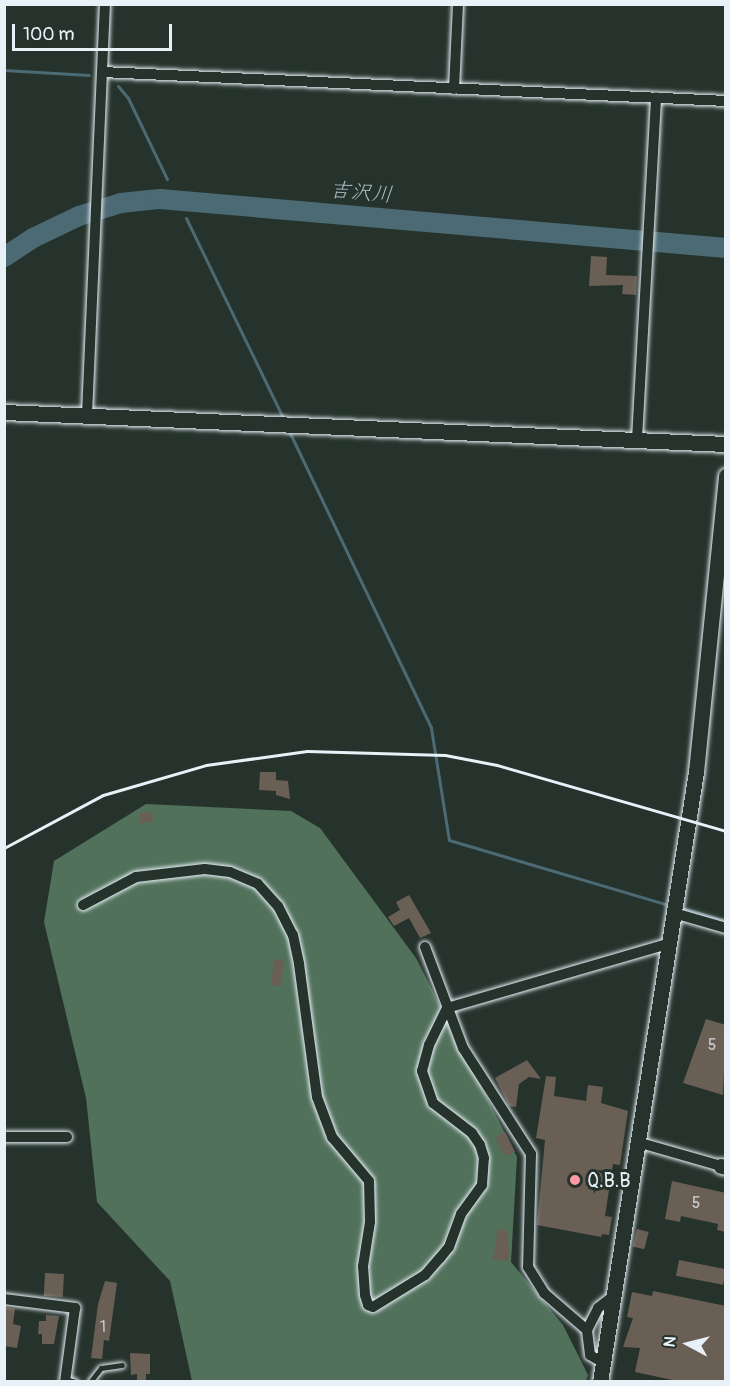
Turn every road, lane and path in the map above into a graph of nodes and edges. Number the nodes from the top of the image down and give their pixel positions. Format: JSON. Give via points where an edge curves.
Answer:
{"nodes":[{"id":1,"x":105,"y":4,"type":"edge"},
{"id":2,"x":458,"y":4,"type":"edge"},
{"id":3,"x":102,"y":72,"type":"junction"},
{"id":4,"x":454,"y":89,"type":"junction"},
{"id":5,"x":656,"y":98,"type":"junction"},
{"id":6,"x":726,"y":101,"type":"edge"},
{"id":7,"x":4,"y":411,"type":"edge"},
{"id":8,"x":87,"y":415,"type":"junction"},
{"id":9,"x":637,"y":440,"type":"junction"},
{"id":10,"x":726,"y":444,"type":"edge"},
{"id":11,"x":726,"y":476,"type":"edge"},
{"id":12,"x":83,"y":905,"type":"dead end"},
{"id":13,"x":674,"y":913,"type":"junction"},
{"id":14,"x":726,"y":928,"type":"edge"},
{"id":15,"x":668,"y":945,"type":"junction"},
{"id":16,"x":425,"y":947,"type":"dead end"},
{"id":17,"x":447,"y":1008,"type":"junction"},
{"id":18,"x":4,"y":1137,"type":"edge"},
{"id":19,"x":67,"y":1137,"type":"dead end"},
{"id":20,"x":637,"y":1142,"type":"junction"},
{"id":21,"x":723,"y":1166,"type":"edge"},
{"id":22,"x":611,"y":1298,"type":"junction"},
{"id":23,"x":4,"y":1299,"type":"edge"},
{"id":24,"x":587,"y":1330,"type":"junction"},
{"id":25,"x":602,"y":1362,"type":"junction"},
{"id":26,"x":122,"y":1365,"type":"dead end"},
{"id":27,"x":69,"y":1381,"type":"edge"},
{"id":28,"x":90,"y":1382,"type":"edge"},
{"id":29,"x":600,"y":1382,"type":"edge"}],
"edges":[{"from":1,"to":3,"type":"street"},
{"from":2,"to":4,"type":"street"},
{"from":3,"to":4,"type":"street"},
{"from":3,"to":8,"type":"street"},
{"from":4,"to":5,"type":"street"},
{"from":5,"to":6,"type":"street"},
{"from":5,"to":9,"type":"street"},
{"from":7,"to":8,"type":"street"},
{"from":8,"to":9,"type":"street"},
{"from":9,"to":10,"type":"street"},
{"from":11,"to":13,"type":"street","via":[[702,721]]},
{"from":12,"to":17,"type":"street","via":[[136,877],[205,869],[230,872],[258,884],[278,906],[293,934],[317,1097],[332,1137],[369,1181],[370,1222],[363,1266],[365,1295],[368,1305],[374,1307],[425,1275],[449,1247],[461,1214],[482,1185],[484,1158],[480,1145],[472,1132],[433,1103],[422,1071]]},
{"from":13,"to":14,"type":"street"},
{"from":13,"to":15,"type":"street"},
{"from":15,"to":17,"type":"street"},
{"from":15,"to":20,"type":"street"},
{"from":16,"to":17,"type":"street"},
{"from":17,"to":24,"type":"street","via":[[463,1048],[531,1154],[528,1267],[544,1293]]},
{"from":18,"to":19,"type":"street"},
{"from":20,"to":21,"type":"street"},
{"from":20,"to":22,"type":"street"},
{"from":22,"to":24,"type":"street","via":[[598,1308]]},
{"from":22,"to":25,"type":"street"},
{"from":23,"to":27,"type":"street","via":[[75,1308]]},
{"from":24,"to":25,"type":"street","via":[[590,1355]]},
{"from":25,"to":29,"type":"street"},
{"from":26,"to":28,"type":"lane","via":[[101,1368]]}]}
